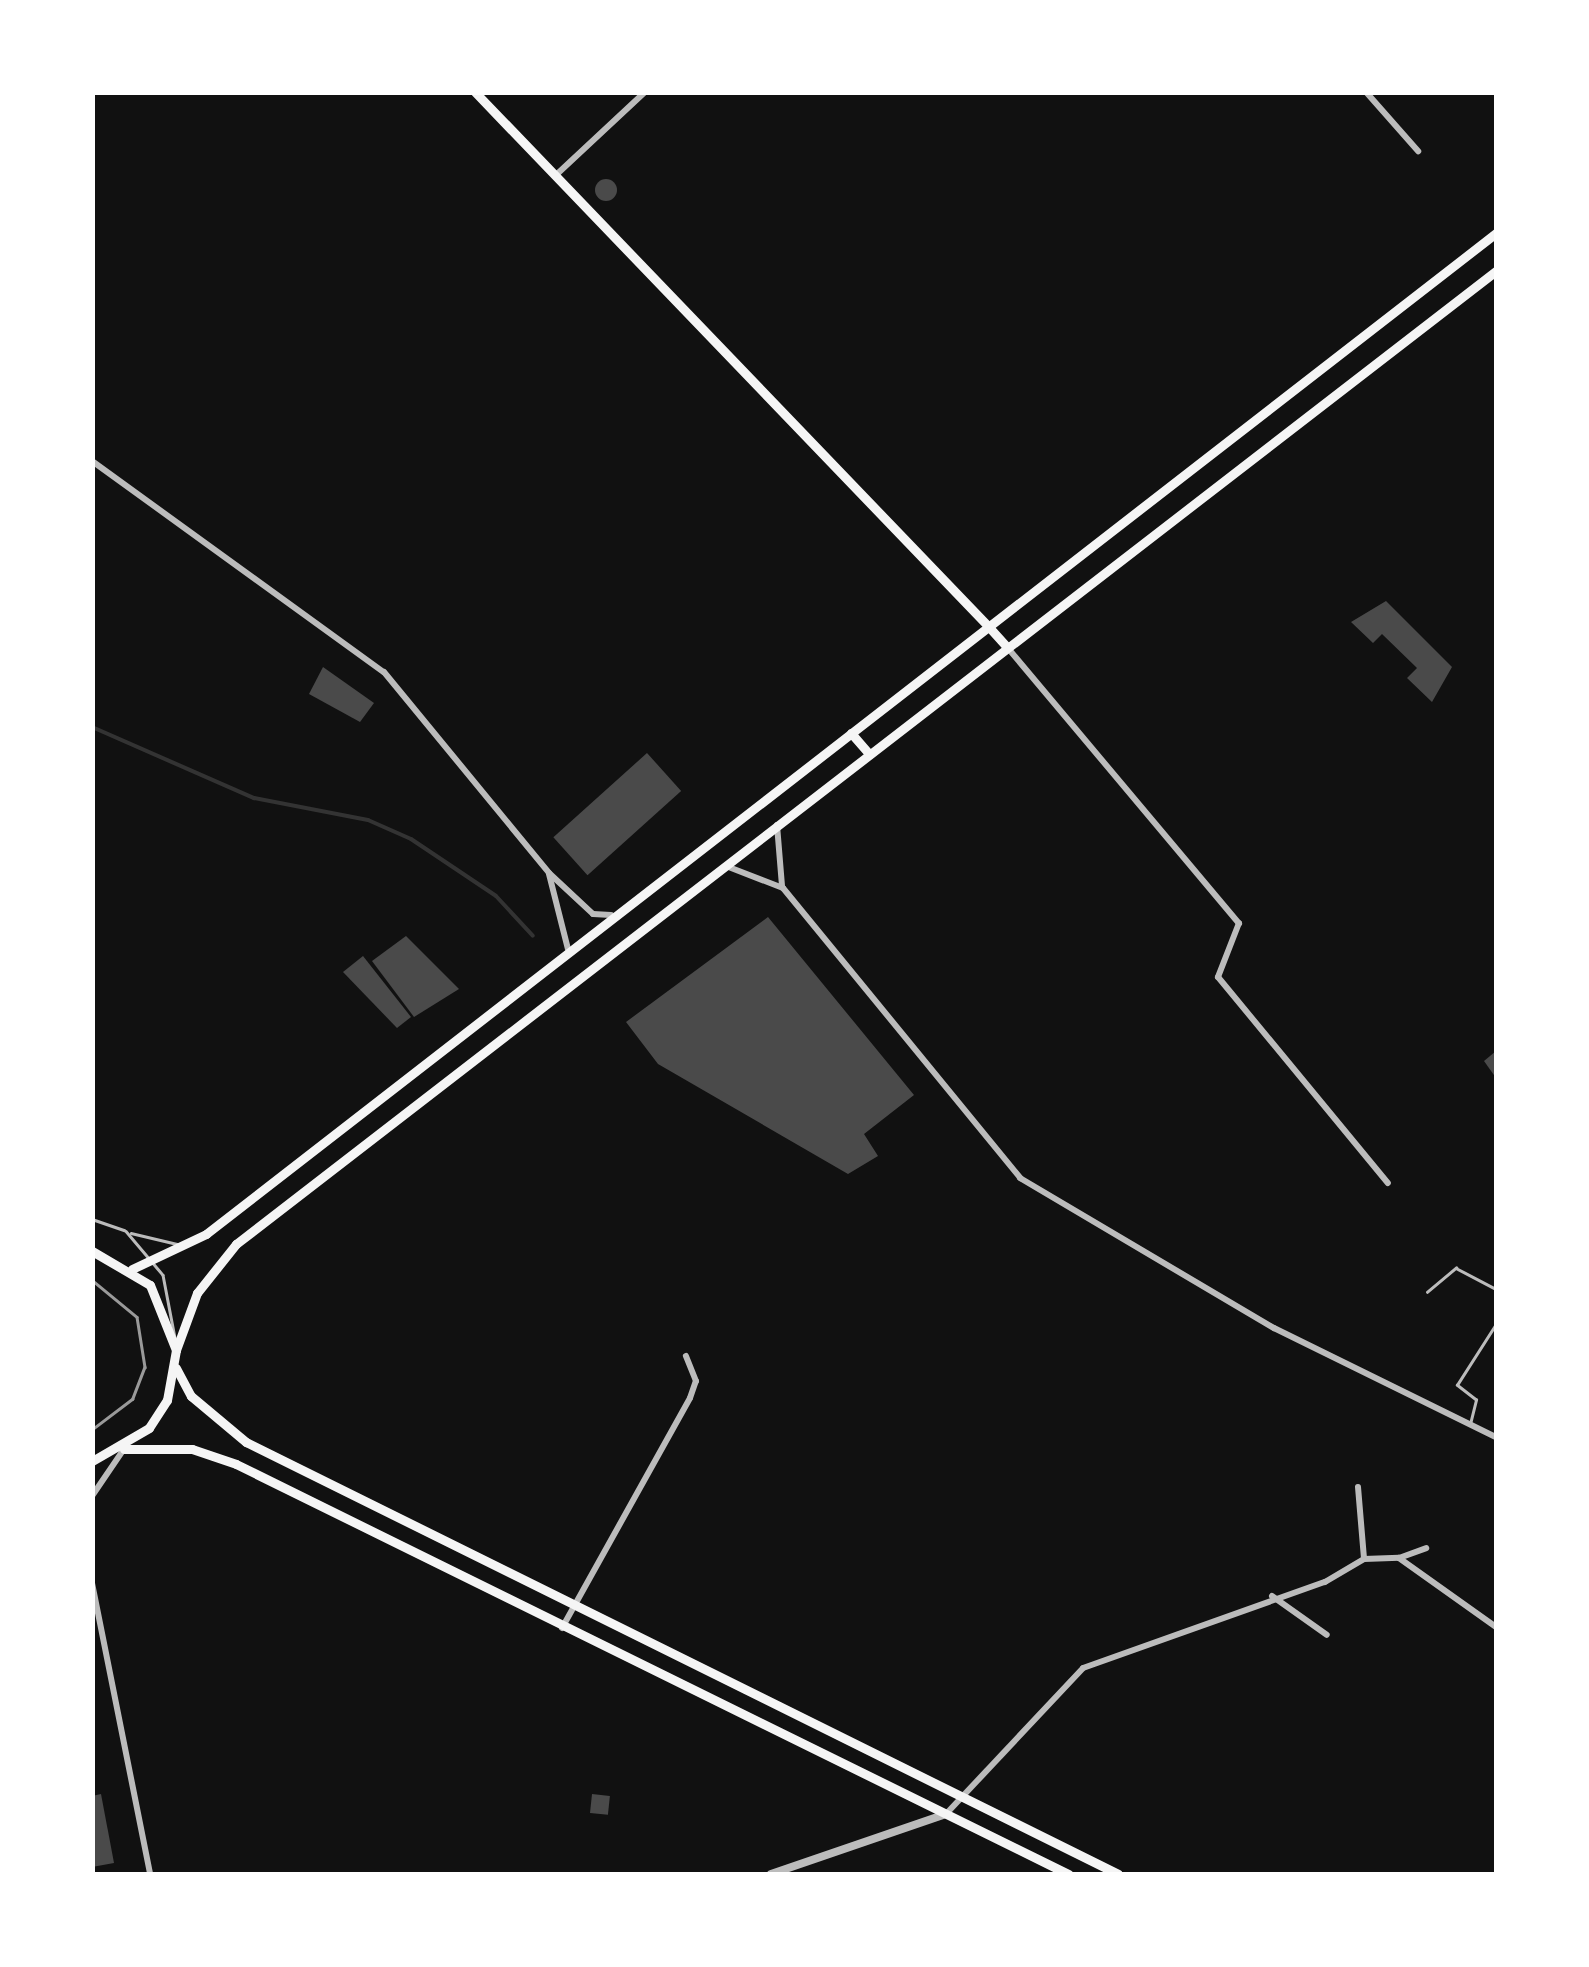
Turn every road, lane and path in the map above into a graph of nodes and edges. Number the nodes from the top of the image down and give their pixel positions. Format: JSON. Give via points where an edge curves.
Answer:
{"nodes":[{"id":1,"x":474,"y":92,"type":"edge"},
{"id":2,"x":645,"y":92,"type":"edge"},
{"id":3,"x":1366,"y":92,"type":"edge"},
{"id":4,"x":1418,"y":151,"type":"dead end"},
{"id":5,"x":556,"y":175,"type":"junction"},
{"id":6,"x":1496,"y":234,"type":"edge"},
{"id":7,"x":1496,"y":271,"type":"edge"},
{"id":8,"x":92,"y":462,"type":"edge"},
{"id":9,"x":988,"y":626,"type":"junction"},
{"id":10,"x":1006,"y":646,"type":"junction"},
{"id":11,"x":851,"y":733,"type":"junction"},
{"id":12,"x":869,"y":754,"type":"junction"},
{"id":13,"x":778,"y":822,"type":"junction"},
{"id":14,"x":720,"y":866,"type":"junction"},
{"id":15,"x":549,"y":873,"type":"junction"},
{"id":16,"x":783,"y":888,"type":"junction"},
{"id":17,"x":611,"y":915,"type":"junction"},
{"id":18,"x":568,"y":949,"type":"junction"},
{"id":19,"x":1388,"y":1184,"type":"dead end"},
{"id":20,"x":92,"y":1219,"type":"edge"},
{"id":21,"x":126,"y":1231,"type":"junction"},
{"id":22,"x":190,"y":1243,"type":"junction"},
{"id":23,"x":92,"y":1251,"type":"edge"},
{"id":24,"x":155,"y":1261,"type":"junction"},
{"id":25,"x":132,"y":1268,"type":"junction"},
{"id":26,"x":1496,"y":1289,"type":"edge"},
{"id":27,"x":1427,"y":1292,"type":"dead end"},
{"id":28,"x":1496,"y":1324,"type":"edge"},
{"id":29,"x":176,"y":1350,"type":"junction"},
{"id":30,"x":686,"y":1356,"type":"dead end"},
{"id":31,"x":176,"y":1368,"type":"junction"},
{"id":32,"x":1469,"y":1426,"type":"junction"},
{"id":33,"x":1496,"y":1438,"type":"edge"},
{"id":34,"x":124,"y":1449,"type":"junction"},
{"id":35,"x":92,"y":1461,"type":"edge"},
{"id":36,"x":1358,"y":1488,"type":"dead end"},
{"id":37,"x":92,"y":1496,"type":"edge"},
{"id":38,"x":1426,"y":1548,"type":"dead end"},
{"id":39,"x":1399,"y":1558,"type":"junction"},
{"id":40,"x":1364,"y":1559,"type":"junction"},
{"id":41,"x":92,"y":1583,"type":"edge"},
{"id":42,"x":1271,"y":1595,"type":"junction"},
{"id":43,"x":574,"y":1603,"type":"junction"},
{"id":44,"x":1496,"y":1626,"type":"edge"},
{"id":45,"x":562,"y":1628,"type":"junction"},
{"id":46,"x":1328,"y":1635,"type":"dead end"},
{"id":47,"x":967,"y":1797,"type":"junction"},
{"id":48,"x":946,"y":1814,"type":"junction"},
{"id":49,"x":150,"y":1874,"type":"edge"},
{"id":50,"x":771,"y":1874,"type":"edge"},
{"id":51,"x":1068,"y":1874,"type":"edge"},
{"id":52,"x":1118,"y":1874,"type":"edge"}],
"edges":[{"from":1,"to":5,"type":"main road"},
{"from":2,"to":5,"type":"street"},
{"from":3,"to":4,"type":"street"},
{"from":5,"to":9,"type":"main road"},
{"from":6,"to":9,"type":"main road"},
{"from":7,"to":10,"type":"main road"},
{"from":8,"to":15,"type":"street","via":[[396,683]]},
{"from":9,"to":10,"type":"main road"},
{"from":9,"to":11,"type":"main road"},
{"from":10,"to":12,"type":"main road"},
{"from":10,"to":19,"type":"street","via":[[1239,923],[1218,977]]},
{"from":11,"to":12,"type":"main road"},
{"from":11,"to":17,"type":"main road"},
{"from":12,"to":13,"type":"main road"},
{"from":13,"to":14,"type":"main road"},
{"from":13,"to":16,"type":"street"},
{"from":14,"to":16,"type":"street","via":[[747,867]]},
{"from":14,"to":29,"type":"main road","via":[[236,1244],[196,1293]]},
{"from":15,"to":17,"type":"street","via":[[593,914]]},
{"from":15,"to":18,"type":"street"},
{"from":16,"to":32,"type":"street","via":[[1020,1178],[1274,1328]]},
{"from":17,"to":18,"type":"main road"},
{"from":18,"to":22,"type":"main road"},
{"from":20,"to":21,"type":"lane"},
{"from":21,"to":22,"type":"lane"},
{"from":21,"to":24,"type":"lane"},
{"from":22,"to":24,"type":"main road"},
{"from":23,"to":25,"type":"main road"},
{"from":24,"to":25,"type":"main road"},
{"from":24,"to":29,"type":"lane","via":[[173,1300]]},
{"from":25,"to":29,"type":"main road","via":[[163,1304]]},
{"from":26,"to":27,"type":"lane","via":[[1456,1268]]},
{"from":28,"to":32,"type":"lane","via":[[1456,1385],[1476,1400]]},
{"from":29,"to":31,"type":"main road"},
{"from":30,"to":43,"type":"street","via":[[696,1381],[690,1398]]},
{"from":31,"to":34,"type":"main road","via":[[167,1400]]},
{"from":31,"to":43,"type":"main road","via":[[191,1396],[246,1442]]},
{"from":32,"to":33,"type":"street"},
{"from":34,"to":35,"type":"main road"},
{"from":34,"to":37,"type":"street"},
{"from":34,"to":45,"type":"main road","via":[[192,1449],[236,1464]]},
{"from":36,"to":40,"type":"street"},
{"from":38,"to":39,"type":"street"},
{"from":39,"to":40,"type":"street"},
{"from":39,"to":44,"type":"street"},
{"from":40,"to":42,"type":"street","via":[[1325,1582]]},
{"from":41,"to":49,"type":"street"},
{"from":42,"to":46,"type":"street"},
{"from":42,"to":47,"type":"street","via":[[1082,1668]]},
{"from":43,"to":45,"type":"street"},
{"from":43,"to":47,"type":"main road"},
{"from":45,"to":48,"type":"main road"},
{"from":47,"to":48,"type":"street"},
{"from":47,"to":52,"type":"main road"},
{"from":48,"to":50,"type":"street"},
{"from":48,"to":51,"type":"main road"}]}
